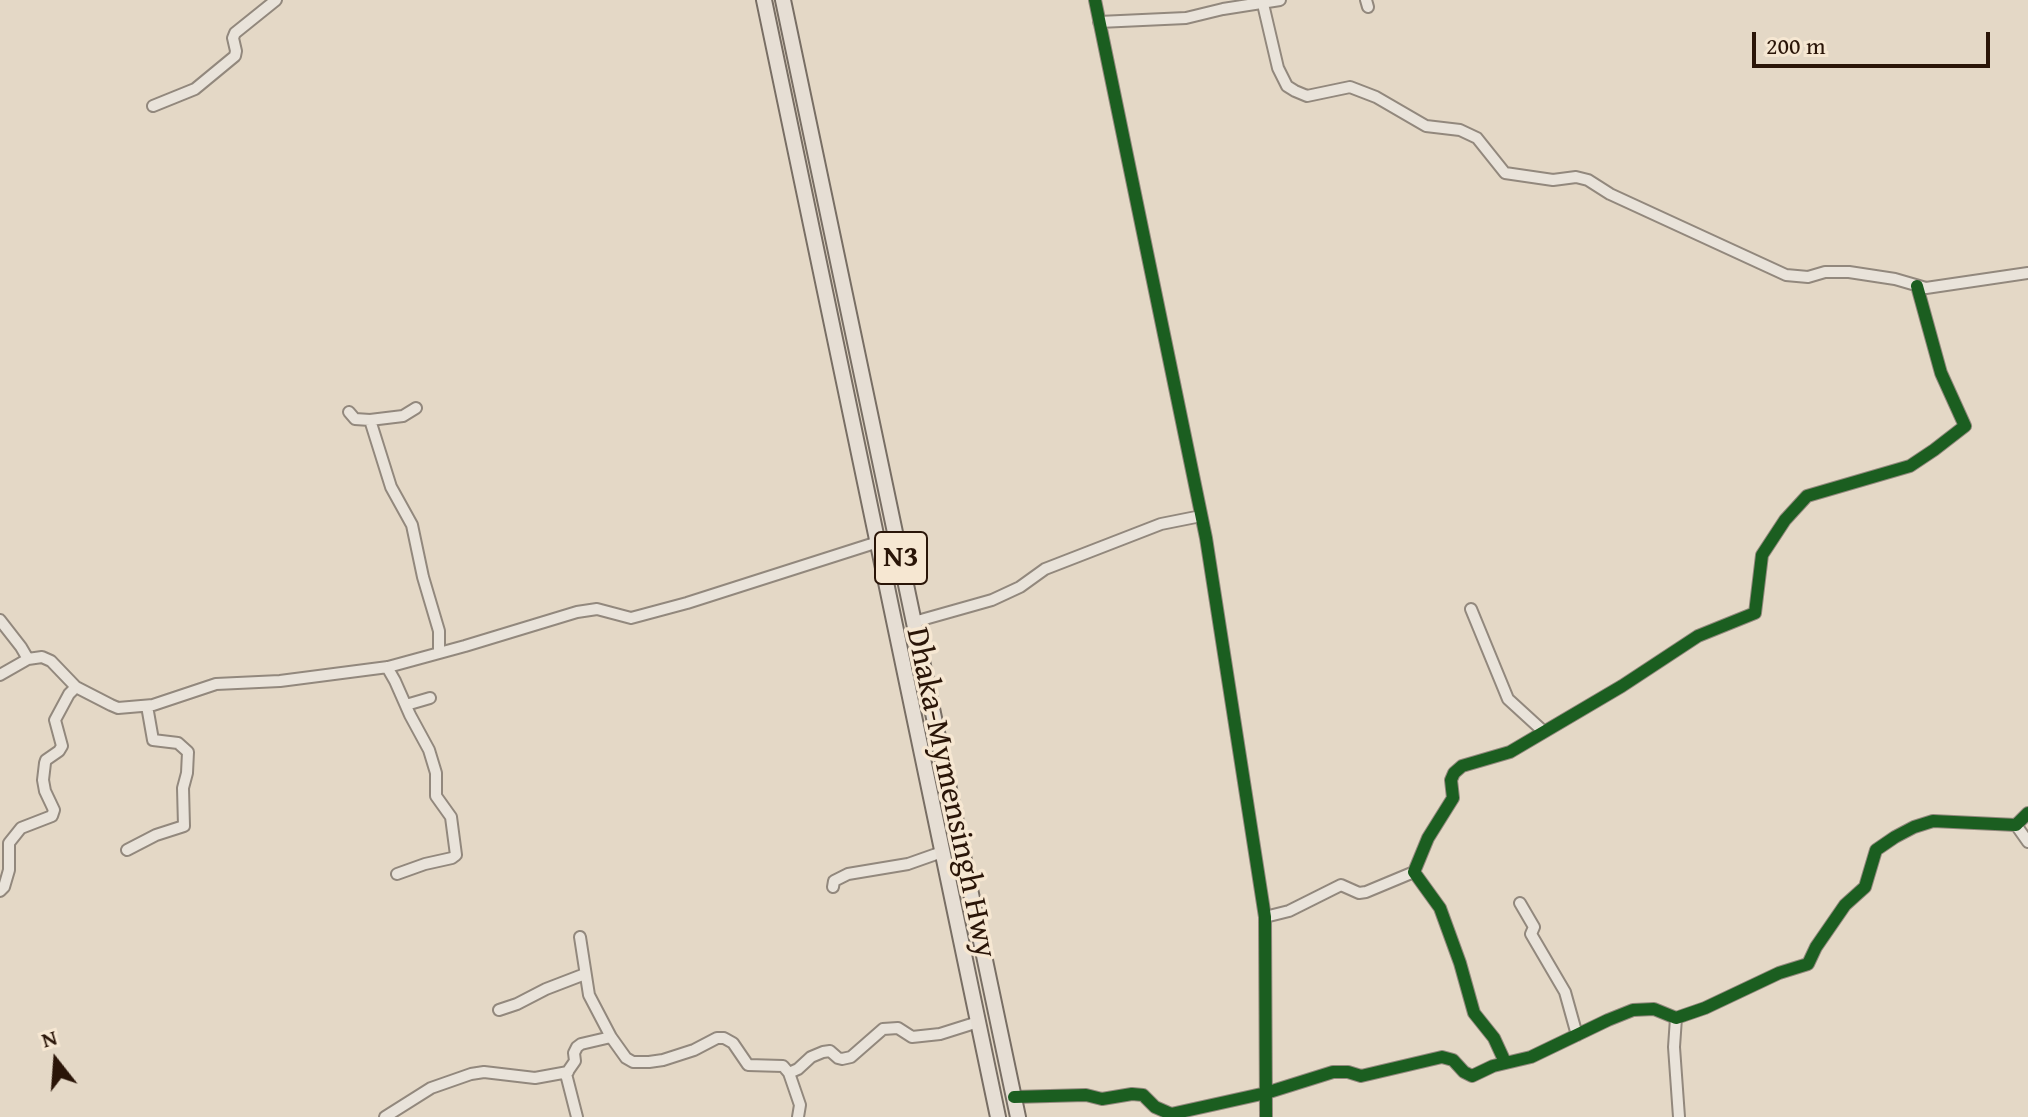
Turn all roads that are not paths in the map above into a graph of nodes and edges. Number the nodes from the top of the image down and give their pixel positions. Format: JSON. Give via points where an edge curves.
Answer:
{"nodes":[{"id":1,"x":276,"y":0,"type":"edge"},
{"id":2,"x":764,"y":0,"type":"edge"},
{"id":3,"x":783,"y":0,"type":"edge"},
{"id":4,"x":1095,"y":0,"type":"edge"},
{"id":5,"x":1280,"y":0,"type":"edge"},
{"id":6,"x":1261,"y":2,"type":"edge"},
{"id":7,"x":1099,"y":22,"type":"junction"},
{"id":8,"x":153,"y":106,"type":"dead end"},
{"id":9,"x":2028,"y":273,"type":"edge"},
{"id":10,"x":1917,"y":286,"type":"junction"},
{"id":11,"x":416,"y":408,"type":"dead end"},
{"id":12,"x":349,"y":412,"type":"dead end"},
{"id":13,"x":370,"y":420,"type":"junction"},
{"id":14,"x":1201,"y":516,"type":"junction"},
{"id":15,"x":878,"y":542,"type":"junction"},
{"id":16,"x":1471,"y":609,"type":"dead end"},
{"id":17,"x":0,"y":620,"type":"edge"},
{"id":18,"x":914,"y":622,"type":"junction"},
{"id":19,"x":439,"y":653,"type":"junction"},
{"id":20,"x":28,"y":659,"type":"junction"},
{"id":21,"x":387,"y":667,"type":"junction"},
{"id":22,"x":0,"y":675,"type":"edge"},
{"id":23,"x":76,"y":687,"type":"junction"},
{"id":24,"x":430,"y":698,"type":"dead end"},
{"id":25,"x":406,"y":705,"type":"junction"},
{"id":26,"x":147,"y":706,"type":"junction"},
{"id":27,"x":1543,"y":731,"type":"junction"},
{"id":28,"x":2028,"y":813,"type":"edge"},
{"id":29,"x":2016,"y":825,"type":"junction"},
{"id":30,"x":2028,"y":842,"type":"edge"},
{"id":31,"x":127,"y":850,"type":"dead end"},
{"id":32,"x":942,"y":852,"type":"junction"},
{"id":33,"x":1414,"y":872,"type":"junction"},
{"id":34,"x":397,"y":874,"type":"dead end"},
{"id":35,"x":833,"y":887,"type":"dead end"},
{"id":36,"x":0,"y":891,"type":"edge"},
{"id":37,"x":1520,"y":903,"type":"dead end"},
{"id":38,"x":1265,"y":917,"type":"junction"},
{"id":39,"x":580,"y":937,"type":"dead end"},
{"id":40,"x":585,"y":974,"type":"junction"},
{"id":41,"x":499,"y":1010,"type":"dead end"},
{"id":42,"x":1676,"y":1018,"type":"junction"},
{"id":43,"x":978,"y":1022,"type":"junction"},
{"id":44,"x":1577,"y":1035,"type":"junction"},
{"id":45,"x":611,"y":1037,"type":"junction"},
{"id":46,"x":1505,"y":1062,"type":"junction"},
{"id":47,"x":568,"y":1072,"type":"junction"},
{"id":48,"x":789,"y":1073,"type":"junction"},
{"id":49,"x":1266,"y":1093,"type":"junction"},
{"id":50,"x":1014,"y":1097,"type":"junction"},
{"id":51,"x":385,"y":1117,"type":"edge"},
{"id":52,"x":577,"y":1117,"type":"edge"},
{"id":53,"x":798,"y":1117,"type":"edge"},
{"id":54,"x":998,"y":1117,"type":"edge"},
{"id":55,"x":1018,"y":1117,"type":"edge"},
{"id":56,"x":1266,"y":1117,"type":"edge"},
{"id":57,"x":1679,"y":1117,"type":"edge"}],
"edges":[{"from":1,"to":8,"type":"street","via":[[235,33],[235,56],[195,89]]},
{"from":2,"to":15,"type":"highway","name":"Dhaka-Mymensingh Hwy","number":"N3"},
{"from":3,"to":18,"type":"highway","name":"Dhaka-Mymensingh Hwy","number":"N3"},
{"from":4,"to":7,"type":"street"},
{"from":5,"to":6,"type":"street"},
{"from":6,"to":7,"type":"street","via":[[1186,18]]},
{"from":6,"to":10,"type":"street","via":[[1278,68],[1295,91],[1307,96],[1350,87],[1426,126],[1477,138],[1505,173],[1588,180],[1786,275],[1849,272]]},
{"from":7,"to":14,"type":"street"},
{"from":9,"to":10,"type":"street"},
{"from":10,"to":27,"type":"street","via":[[1941,373],[1965,426],[1910,466],[1807,496],[1762,555],[1755,613],[1698,636]]},
{"from":11,"to":13,"type":"street","via":[[403,416]]},
{"from":12,"to":13,"type":"street","via":[[355,419]]},
{"from":13,"to":19,"type":"street","via":[[391,487],[412,525],[439,631]]},
{"from":14,"to":18,"type":"street","via":[[1161,524],[1045,569],[992,600]]},
{"from":14,"to":38,"type":"street"},
{"from":15,"to":19,"type":"street","via":[[659,612],[631,618],[597,609],[577,612]]},
{"from":15,"to":32,"type":"highway","name":"Dhaka-Mymensingh Hwy","number":"N3"},
{"from":16,"to":27,"type":"street","via":[[1508,699]]},
{"from":17,"to":20,"type":"street"},
{"from":18,"to":50,"type":"highway","name":"Dhaka-Mymensingh Hwy","number":"N3"},
{"from":19,"to":21,"type":"street"},
{"from":20,"to":22,"type":"street"},
{"from":20,"to":23,"type":"street","via":[[51,661]]},
{"from":21,"to":25,"type":"street"},
{"from":21,"to":26,"type":"street","via":[[216,684]]},
{"from":23,"to":26,"type":"street","via":[[118,708]]},
{"from":23,"to":36,"type":"street","via":[[55,720],[62,746],[45,763],[43,780],[52,816],[21,828],[9,843],[9,870]]},
{"from":24,"to":25,"type":"street"},
{"from":25,"to":34,"type":"street","via":[[433,761],[436,796],[451,817],[456,855]]},
{"from":26,"to":31,"type":"street","via":[[153,740],[178,743],[188,752],[184,826]]},
{"from":27,"to":33,"type":"street","via":[[1510,752],[1454,773],[1453,798]]},
{"from":28,"to":29,"type":"street"},
{"from":29,"to":30,"type":"street"},
{"from":29,"to":42,"type":"street","via":[[1933,821],[1895,837],[1876,850],[1865,887],[1845,905],[1808,964]]},
{"from":32,"to":35,"type":"street","via":[[848,874]]},
{"from":32,"to":43,"type":"highway","name":"Dhaka-Mymensingh Hwy","number":"N3"},
{"from":33,"to":38,"type":"street","via":[[1366,892],[1341,885]]},
{"from":33,"to":46,"type":"street","via":[[1440,908],[1474,1013]]},
{"from":37,"to":44,"type":"street","via":[[1534,927],[1531,934],[1565,992]]},
{"from":38,"to":49,"type":"street"},
{"from":39,"to":40,"type":"street"},
{"from":40,"to":41,"type":"street"},
{"from":40,"to":45,"type":"street","via":[[589,995]]},
{"from":42,"to":44,"type":"street","via":[[1654,1009],[1633,1010]]},
{"from":42,"to":57,"type":"street"},
{"from":43,"to":48,"type":"street","via":[[912,1037],[898,1028],[883,1029],[851,1057],[823,1052]]},
{"from":43,"to":54,"type":"highway","name":"Dhaka-Mymensingh Hwy","number":"N3"},
{"from":44,"to":46,"type":"street","via":[[1531,1057]]},
{"from":45,"to":47,"type":"street","via":[[577,1047]]},
{"from":45,"to":48,"type":"street","via":[[633,1062],[684,1054],[724,1038],[748,1065],[783,1066]]},
{"from":46,"to":49,"type":"street","via":[[1472,1076],[1442,1057],[1361,1076],[1333,1072]]},
{"from":47,"to":51,"type":"street","via":[[535,1078],[471,1074],[431,1088]]},
{"from":47,"to":52,"type":"street"},
{"from":48,"to":53,"type":"street","via":[[800,1105]]},
{"from":49,"to":50,"type":"street","via":[[1171,1114],[1143,1095]]},
{"from":49,"to":56,"type":"street"},
{"from":50,"to":55,"type":"highway","name":"Dhaka-Mymensingh Hwy","number":"N3"}]}
